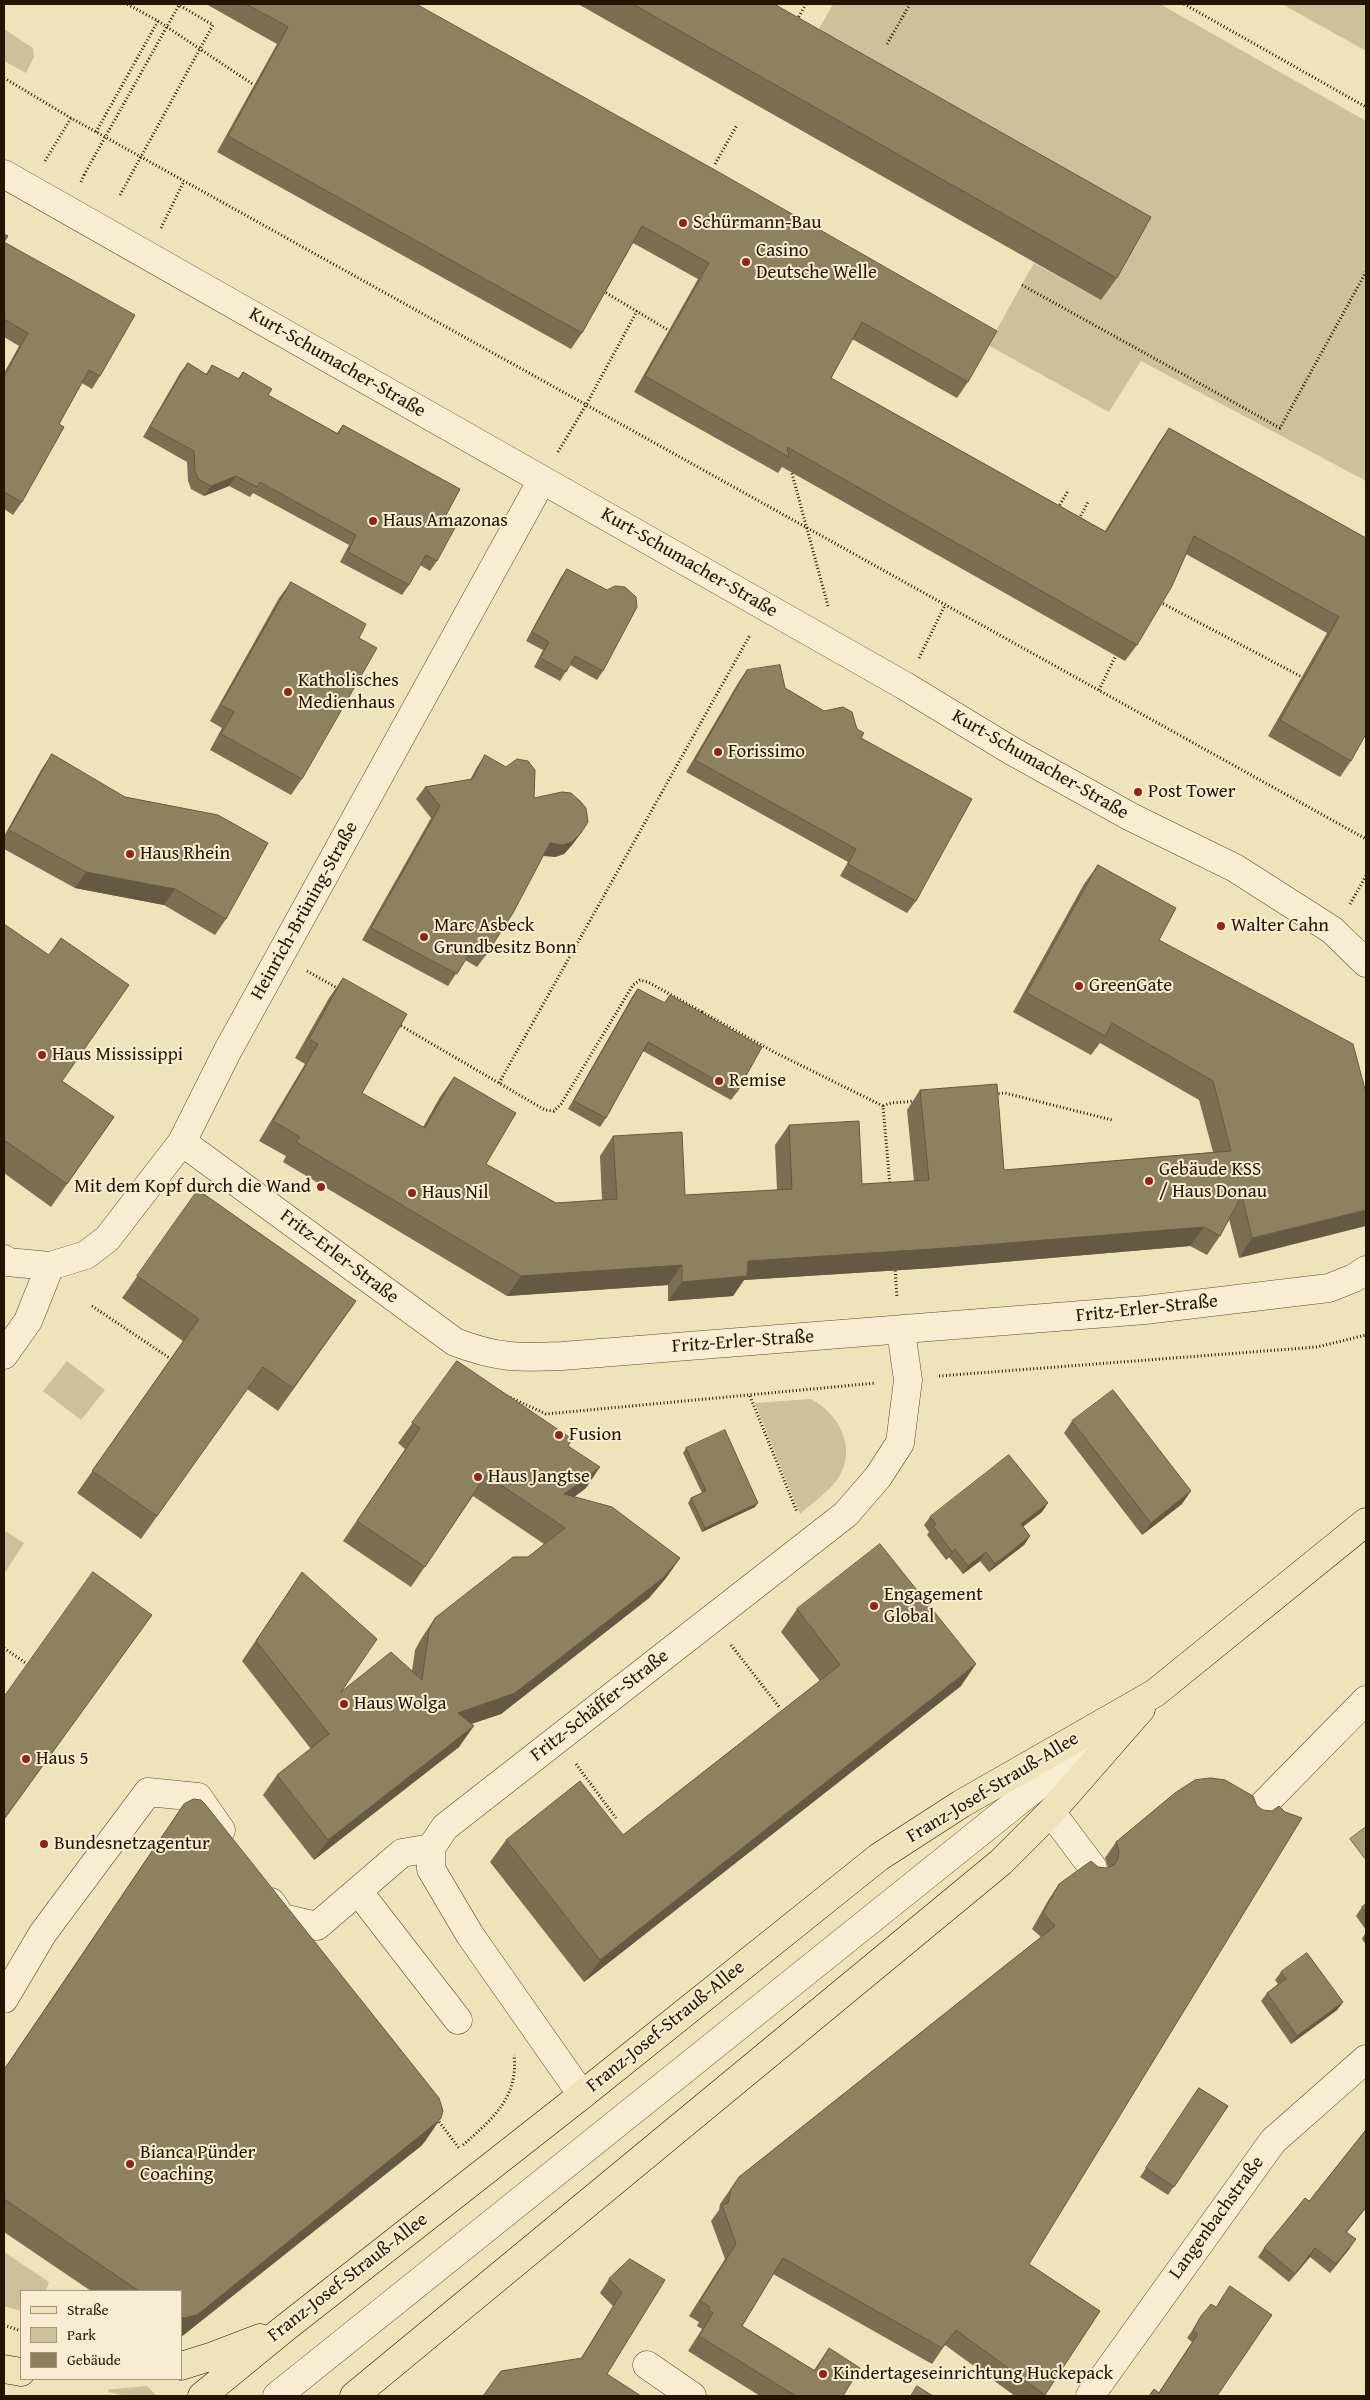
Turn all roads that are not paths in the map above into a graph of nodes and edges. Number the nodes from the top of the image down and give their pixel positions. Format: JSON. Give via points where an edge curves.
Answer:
{"nodes":[{"id":1,"x":4,"y":174,"type":"edge"},
{"id":2,"x":542,"y":480,"type":"junction"},
{"id":3,"x":1366,"y":963,"type":"edge"},
{"id":4,"x":182,"y":1142,"type":"junction"},
{"id":5,"x":5,"y":1260,"type":"edge"},
{"id":6,"x":50,"y":1266,"type":"junction"},
{"id":7,"x":1366,"y":1270,"type":"edge"},
{"id":8,"x":901,"y":1331,"type":"junction"},
{"id":9,"x":4,"y":1355,"type":"edge"},
{"id":10,"x":1366,"y":1522,"type":"edge"},
{"id":11,"x":1155,"y":1693,"type":"junction"},
{"id":12,"x":1366,"y":1700,"type":"edge"},
{"id":13,"x":1051,"y":1812,"type":"junction"},
{"id":14,"x":1257,"y":1812,"type":"edge"},
{"id":15,"x":431,"y":1848,"type":"junction"},
{"id":16,"x":237,"y":1853,"type":"edge"},
{"id":17,"x":1092,"y":1868,"type":"edge"},
{"id":18,"x":260,"y":1886,"type":"edge"},
{"id":19,"x":358,"y":1891,"type":"junction"},
{"id":20,"x":4,"y":1998,"type":"edge"},
{"id":21,"x":458,"y":2020,"type":"dead end"},
{"id":22,"x":1366,"y":2059,"type":"edge"},
{"id":23,"x":582,"y":2095,"type":"junction"},
{"id":24,"x":285,"y":2328,"type":"junction"},
{"id":25,"x":647,"y":2365,"type":"dead end"},
{"id":26,"x":182,"y":2366,"type":"edge"},
{"id":27,"x":4,"y":2369,"type":"edge"},
{"id":28,"x":20,"y":2372,"type":"edge"},
{"id":29,"x":202,"y":2396,"type":"edge"},
{"id":30,"x":277,"y":2396,"type":"edge"},
{"id":31,"x":354,"y":2396,"type":"edge"},
{"id":32,"x":692,"y":2396,"type":"edge"},
{"id":33,"x":1090,"y":2396,"type":"edge"}],
"edges":[{"from":1,"to":2,"type":"street","name":"Kurt-Schumacher-Straße"},
{"from":2,"to":3,"type":"street","name":"Kurt-Schumacher-Straße","via":[[906,686],[1012,751],[1131,817],[1235,868],[1332,930]]},
{"from":2,"to":4,"type":"street","name":"Heinrich-Brüning-Straße","via":[[227,1052]]},
{"from":4,"to":6,"type":"street","name":"Heinrich-Brüning-Straße","via":[[107,1239],[86,1255]]},
{"from":4,"to":8,"type":"street","name":"Fritz-Erler-Straße","via":[[455,1342],[484,1353],[514,1358],[562,1356]]},
{"from":5,"to":6,"type":"street","name":"Heinrich-Brüning-Straße"},
{"from":6,"to":9,"type":"street","via":[[28,1321]]},
{"from":7,"to":8,"type":"street","name":"Fritz-Erler-Straße","via":[[1329,1288],[1305,1292],[1145,1310]]},
{"from":8,"to":15,"type":"street","name":"Fritz-Schäffer-Straße","via":[[908,1380],[900,1443],[878,1477],[846,1514],[445,1827]]},
{"from":10,"to":11,"type":"main road","name":"Franz-Josef-Strauß-Allee"},
{"from":11,"to":13,"type":"main road","name":"Franz-Josef-Strauß-Allee"},
{"from":11,"to":23,"type":"main road","name":"Franz-Josef-Strauß-Allee","via":[[961,1804],[880,1857]]},
{"from":11,"to":30,"type":"street","name":"Franz-Josef-Strauß-Allee","via":[[1028,1791]]},
{"from":12,"to":14,"type":"street"},
{"from":13,"to":17,"type":"street"},
{"from":13,"to":31,"type":"main road","name":"Franz-Josef-Strauß-Allee","via":[[1001,1862]]},
{"from":15,"to":19,"type":"street","via":[[402,1853]]},
{"from":15,"to":23,"type":"street","via":[[431,1869],[470,1935]]},
{"from":16,"to":20,"type":"street","via":[[198,1797],[148,1792],[43,1933]]},
{"from":18,"to":19,"type":"street","via":[[282,1918],[317,1926]]},
{"from":19,"to":21,"type":"street"},
{"from":22,"to":33,"type":"street","name":"Langenbachstraße","via":[[1273,2141]]},
{"from":23,"to":24,"type":"main road","name":"Franz-Josef-Strauß-Allee"},
{"from":24,"to":26,"type":"main road"},
{"from":24,"to":29,"type":"main road","name":"Franz-Josef-Strauß-Allee"},
{"from":25,"to":32,"type":"street"},
{"from":27,"to":28,"type":"main road"}]}
